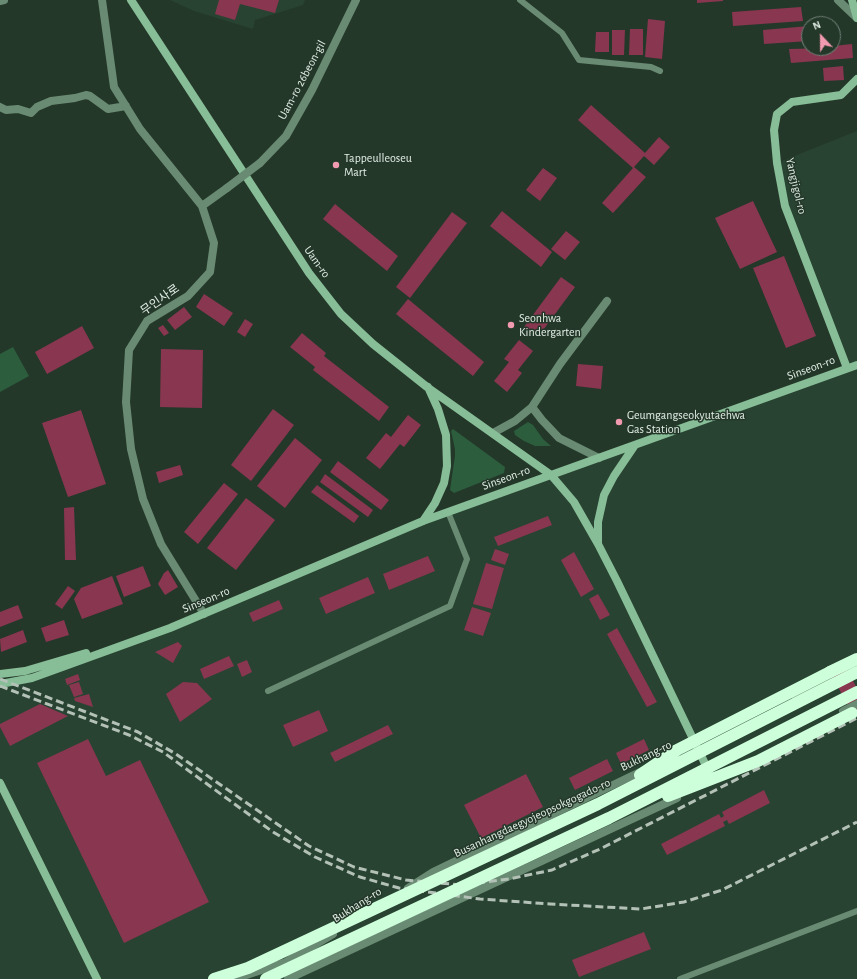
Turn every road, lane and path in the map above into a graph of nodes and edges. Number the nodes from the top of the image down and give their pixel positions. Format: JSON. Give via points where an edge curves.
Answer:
{"nodes":[{"id":1,"x":4,"y":0,"type":"edge"},
{"id":2,"x":102,"y":0,"type":"edge"},
{"id":3,"x":131,"y":0,"type":"edge"},
{"id":4,"x":356,"y":0,"type":"edge"},
{"id":5,"x":520,"y":0,"type":"edge"},
{"id":6,"x":838,"y":0,"type":"edge"},
{"id":7,"x":852,"y":0,"type":"edge"},
{"id":8,"x":0,"y":1,"type":"edge"},
{"id":9,"x":857,"y":18,"type":"edge"},
{"id":10,"x":660,"y":71,"type":"dead end"},
{"id":11,"x":857,"y":79,"type":"edge"},
{"id":12,"x":126,"y":106,"type":"junction"},
{"id":13,"x":0,"y":107,"type":"edge"},
{"id":14,"x":202,"y":206,"type":"junction"},
{"id":15,"x":607,"y":301,"type":"dead end"},
{"id":16,"x":857,"y":364,"type":"edge"},
{"id":17,"x":847,"y":368,"type":"junction"},
{"id":18,"x":427,"y":386,"type":"junction"},
{"id":19,"x":532,"y":408,"type":"junction"},
{"id":20,"x":493,"y":433,"type":"junction"},
{"id":21,"x":635,"y":445,"type":"junction"},
{"id":22,"x":599,"y":458,"type":"junction"},
{"id":23,"x":551,"y":474,"type":"junction"},
{"id":24,"x":448,"y":512,"type":"junction"},
{"id":25,"x":423,"y":521,"type":"junction"},
{"id":26,"x":598,"y":544,"type":"junction"},
{"id":27,"x":204,"y":614,"type":"junction"},
{"id":28,"x":170,"y":628,"type":"junction"},
{"id":29,"x":857,"y":659,"type":"edge"},
{"id":30,"x":857,"y":666,"type":"edge"},
{"id":31,"x":857,"y":672,"type":"edge"},
{"id":32,"x":0,"y":674,"type":"edge"},
{"id":33,"x":0,"y":684,"type":"edge"},
{"id":34,"x":268,"y":691,"type":"dead end"},
{"id":35,"x":857,"y":692,"type":"edge"},
{"id":36,"x":855,"y":709,"type":"edge"},
{"id":37,"x":696,"y":745,"type":"junction"},
{"id":38,"x":713,"y":780,"type":"junction"},
{"id":39,"x":0,"y":783,"type":"edge"},
{"id":40,"x":598,"y":804,"type":"junction"},
{"id":41,"x":609,"y":818,"type":"junction"},
{"id":42,"x":857,"y":911,"type":"edge"},
{"id":43,"x":97,"y":979,"type":"edge"},
{"id":44,"x":214,"y":979,"type":"edge"},
{"id":45,"x":234,"y":979,"type":"edge"},
{"id":46,"x":266,"y":979,"type":"edge"},
{"id":47,"x":288,"y":979,"type":"edge"},
{"id":48,"x":680,"y":979,"type":"edge"}],
"edges":[{"from":1,"to":8,"type":"street"},
{"from":2,"to":12,"type":"street","name":"무인사로","via":[[114,87]]},
{"from":3,"to":18,"type":"main road","name":"Uam-ro","via":[[309,273],[341,314],[373,344]]},
{"from":4,"to":14,"type":"street","name":"Uam-ro 26beon-gil","bridge":true,"via":[[312,90],[286,136],[260,163]]},
{"from":5,"to":10,"type":"lane","via":[[562,32],[579,60],[651,67]]},
{"from":6,"to":9,"type":"street"},
{"from":7,"to":9,"type":"main road"},
{"from":11,"to":17,"type":"main road","name":"Yangjigol-ro","via":[[841,94],[792,102],[777,114],[774,130],[785,206]]},
{"from":12,"to":13,"type":"street","via":[[108,109],[86,95],[51,101],[37,107],[31,113]]},
{"from":12,"to":14,"type":"street","name":"무인사로","via":[[140,129]]},
{"from":14,"to":27,"type":"street","name":"무인사로","via":[[214,244],[210,272],[188,296],[147,321],[130,350],[126,402],[131,449],[143,499],[161,544]]},
{"from":15,"to":19,"type":"street","via":[[560,364]]},
{"from":16,"to":17,"type":"main road","name":"Sinseon-ro"},
{"from":17,"to":21,"type":"main road","name":"Sinseon-ro"},
{"from":18,"to":20,"type":"main road","name":"Uam-ro"},
{"from":18,"to":25,"type":"main road","via":[[446,435],[447,466],[444,483]]},
{"from":19,"to":20,"type":"street"},
{"from":19,"to":22,"type":"street","via":[[559,438]]},
{"from":20,"to":23,"type":"main road","name":"Uam-ro"},
{"from":21,"to":22,"type":"main road","name":"Sinseon-ro"},
{"from":21,"to":26,"type":"main road","via":[[604,495],[598,522]]},
{"from":22,"to":23,"type":"main road","name":"Sinseon-ro"},
{"from":23,"to":24,"type":"main road","name":"Sinseon-ro"},
{"from":23,"to":26,"type":"main road","name":"Uam-ro","via":[[574,502]]},
{"from":24,"to":25,"type":"main road","name":"Sinseon-ro"},
{"from":24,"to":34,"type":"lane","via":[[467,558],[450,606]]},
{"from":25,"to":27,"type":"main road","name":"Sinseon-ro"},
{"from":26,"to":37,"type":"main road","name":"Uam-ro"},
{"from":27,"to":28,"type":"main road","name":"Sinseon-ro"},
{"from":28,"to":32,"type":"main road","name":"Sinseon-ro","via":[[25,671]]},
{"from":28,"to":33,"type":"main road","name":"Sinseon-ro","via":[[32,678]]},
{"from":29,"to":40,"type":"highway","bridge":true,"via":[[677,750]]},
{"from":30,"to":37,"type":"street","name":"Bukhang-ro"},
{"from":31,"to":40,"type":"highway","name":"Busanhangdaegyojeopsokgogado-ro","bridge":true},
{"from":35,"to":41,"type":"highway","bridge":true},
{"from":36,"to":38,"type":"street"},
{"from":36,"to":41,"type":"highway","bridge":true,"via":[[758,761]]},
{"from":37,"to":38,"type":"main road","name":"Uam-ro"},
{"from":37,"to":45,"type":"street","name":"Bukhang-ro","via":[[433,872],[286,962]]},
{"from":38,"to":47,"type":"street"},
{"from":39,"to":43,"type":"main road"},
{"from":40,"to":44,"type":"highway","name":"Busanhangdaegyojeopsokgogado-ro","bridge":true,"via":[[248,968]]},
{"from":41,"to":46,"type":"highway","bridge":true},
{"from":42,"to":48,"type":"lane"}]}
